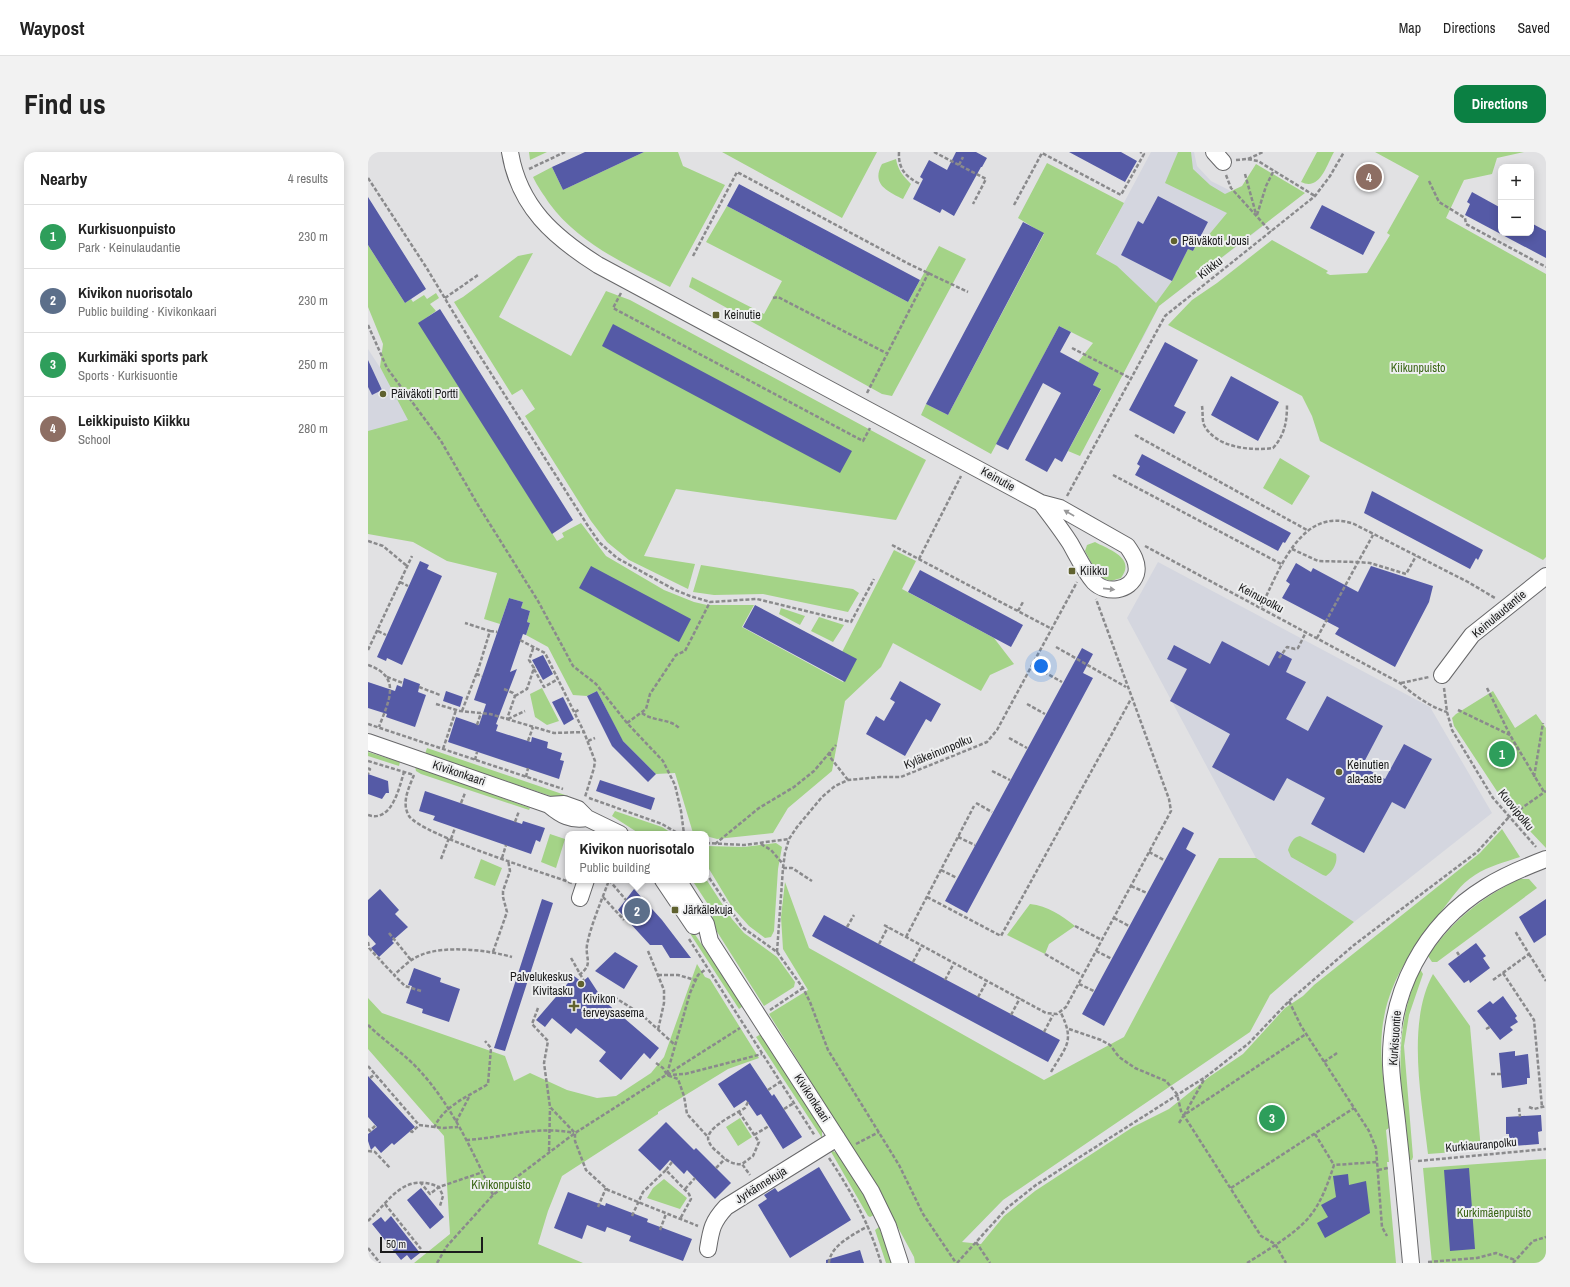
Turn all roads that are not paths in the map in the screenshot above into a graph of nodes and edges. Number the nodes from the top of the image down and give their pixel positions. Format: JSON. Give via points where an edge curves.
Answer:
{"nodes":[{"id":1,"x":510,"y":152,"type":"edge"},
{"id":2,"x":1041,"y":503,"type":"junction"},
{"id":3,"x":1546,"y":576,"type":"edge"},
{"id":4,"x":1442,"y":675,"type":"dead end"},
{"id":5,"x":368,"y":742,"type":"edge"},
{"id":6,"x":610,"y":831,"type":"edge"},
{"id":7,"x":1542,"y":854,"type":"edge"},
{"id":8,"x":665,"y":883,"type":"edge"},
{"id":9,"x":680,"y":883,"type":"edge"},
{"id":10,"x":710,"y":941,"type":"junction"},
{"id":11,"x":841,"y":1144,"type":"junction"},
{"id":12,"x":708,"y":1249,"type":"dead end"},
{"id":13,"x":900,"y":1263,"type":"edge"},
{"id":14,"x":1411,"y":1263,"type":"edge"}],
"edges":[{"from":1,"to":2,"type":"street","name":"Keinutie","via":[[524,193],[542,221],[572,249]]},
{"from":2,"to":2,"type":"street","name":"Keinutie","one_way":true,"via":[[1094,582],[1103,589],[1113,591],[1123,588],[1132,580],[1136,573],[1136,564],[1127,546],[1060,508]]},
{"from":3,"to":4,"type":"street","name":"Keinulaudantie","via":[[1472,634]]},
{"from":5,"to":6,"type":"street","name":"Kivikonkaari","via":[[549,805],[572,806]]},
{"from":7,"to":14,"type":"street","name":"Kurkisuontie","via":[[1486,886],[1447,919],[1413,964],[1397,1003],[1392,1065]]},
{"from":8,"to":10,"type":"street","name":"Kivikonkaari","via":[[697,930]]},
{"from":9,"to":10,"type":"street","name":"Kivikonkaari","via":[[706,924]]},
{"from":10,"to":11,"type":"street","name":"Kivikonkaari"},
{"from":11,"to":12,"type":"street","name":"Jyrkännekuja","via":[[758,1186],[733,1202],[720,1213],[711,1228]]},
{"from":11,"to":13,"type":"street","name":"Kivikonkaari","via":[[888,1226]]}]}
